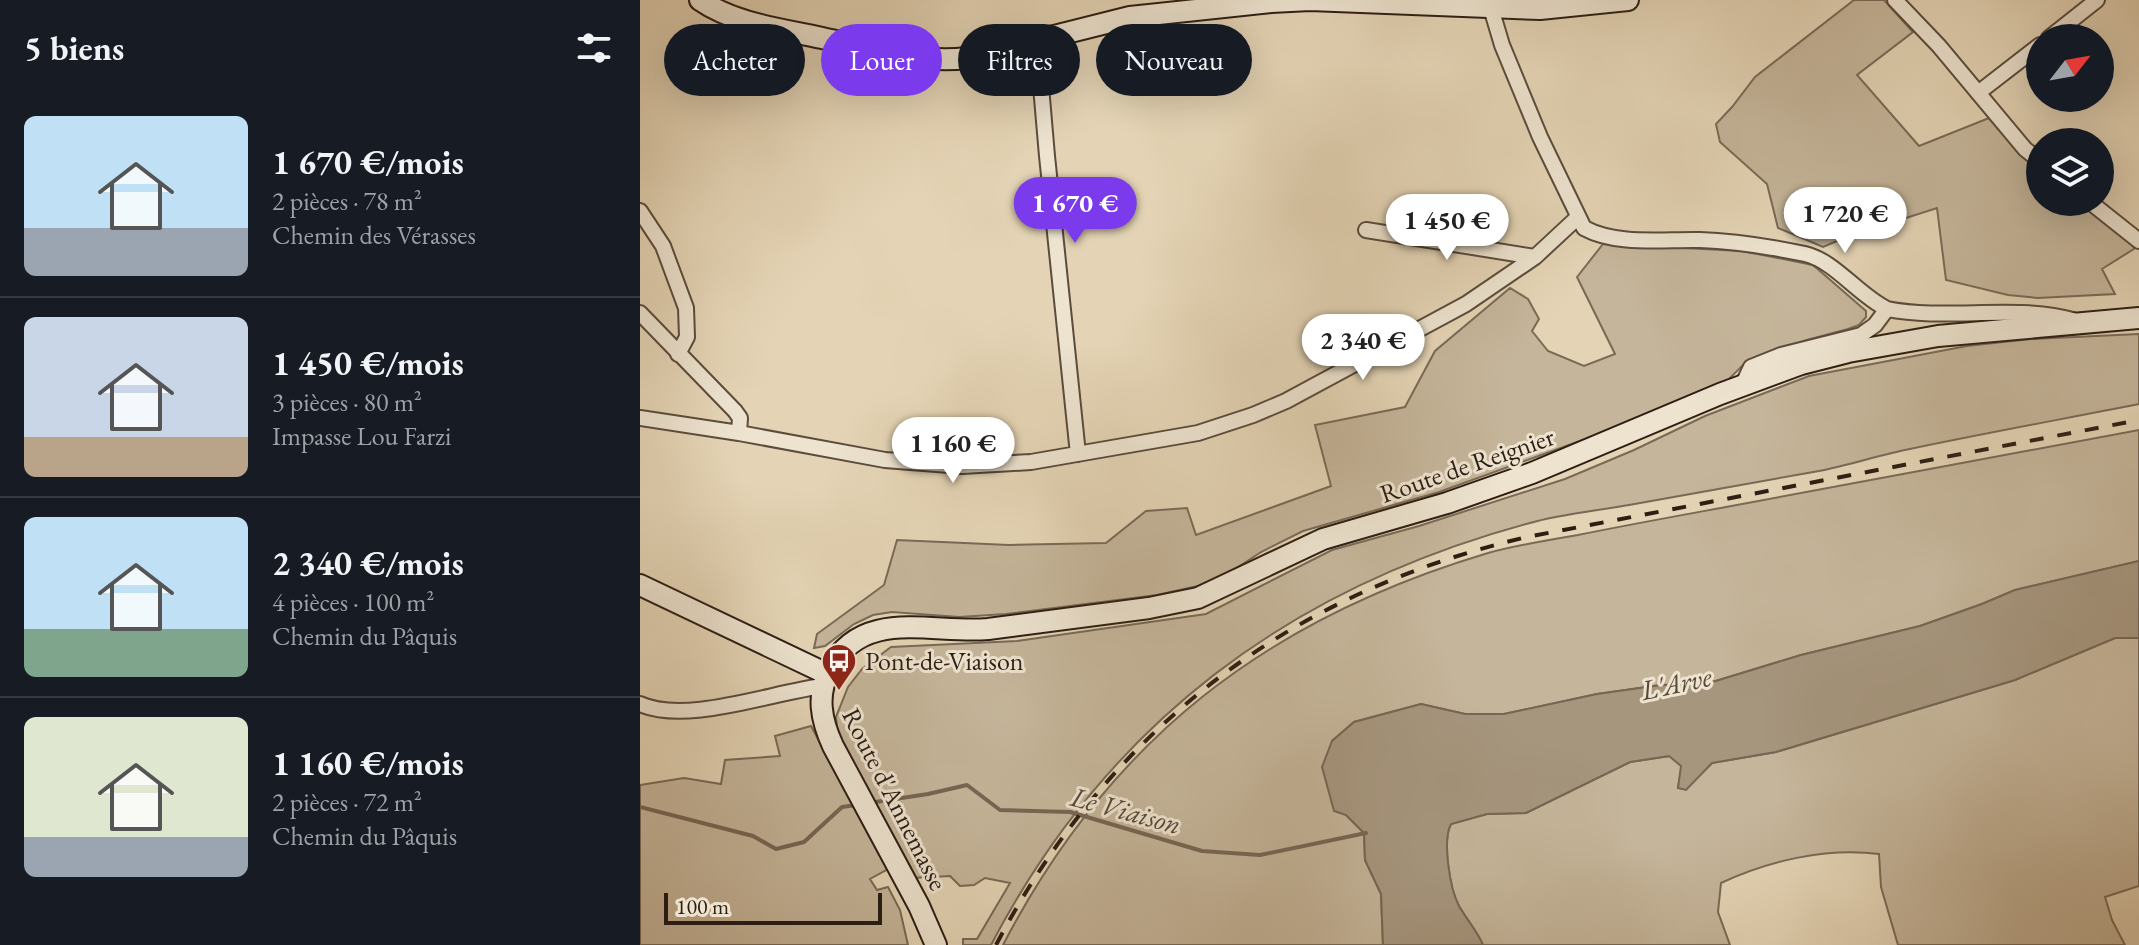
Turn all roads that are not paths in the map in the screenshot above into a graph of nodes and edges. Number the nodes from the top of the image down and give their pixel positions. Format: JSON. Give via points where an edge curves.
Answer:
{"nodes":[{"id":1,"x":700,"y":0,"type":"edge"},
{"id":2,"x":1285,"y":0,"type":"edge"},
{"id":3,"x":1895,"y":0,"type":"edge"},
{"id":4,"x":2097,"y":0,"type":"edge"},
{"id":5,"x":1620,"y":1,"type":"edge"},
{"id":6,"x":1491,"y":8,"type":"junction"},
{"id":7,"x":2067,"y":24,"type":"edge"},
{"id":8,"x":1080,"y":30,"type":"edge"},
{"id":9,"x":2026,"y":56,"type":"edge"},
{"id":10,"x":958,"y":58,"type":"edge"},
{"id":11,"x":1978,"y":93,"type":"junction"},
{"id":12,"x":1042,"y":96,"type":"edge"},
{"id":13,"x":2026,"y":150,"type":"edge"},
{"id":14,"x":640,"y":211,"type":"edge"},
{"id":15,"x":2108,"y":216,"type":"edge"},
{"id":16,"x":1578,"y":217,"type":"junction"},
{"id":17,"x":1366,"y":230,"type":"dead end"},
{"id":18,"x":2139,"y":241,"type":"edge"},
{"id":19,"x":1535,"y":257,"type":"junction"},
{"id":20,"x":1887,"y":309,"type":"junction"},
{"id":21,"x":640,"y":313,"type":"edge"},
{"id":22,"x":2139,"y":318,"type":"edge"},
{"id":23,"x":2085,"y":324,"type":"junction"},
{"id":24,"x":678,"y":354,"type":"junction"},
{"id":25,"x":1743,"y":384,"type":"junction"},
{"id":26,"x":640,"y":418,"type":"edge"},
{"id":27,"x":739,"y":433,"type":"junction"},
{"id":28,"x":1078,"y":454,"type":"junction"},
{"id":29,"x":640,"y":585,"type":"edge"},
{"id":30,"x":825,"y":680,"type":"junction"},
{"id":31,"x":640,"y":704,"type":"edge"},
{"id":32,"x":936,"y":945,"type":"edge"}],
"edges":[{"from":1,"to":10,"type":"main road","via":[[744,20],[866,48]]},
{"from":2,"to":6,"type":"main road"},
{"from":2,"to":8,"type":"main road","via":[[1142,15]]},
{"from":3,"to":11,"type":"street"},
{"from":4,"to":7,"type":"street"},
{"from":5,"to":6,"type":"main road"},
{"from":6,"to":16,"type":"street","via":[[1540,137]]},
{"from":9,"to":11,"type":"street"},
{"from":11,"to":13,"type":"street"},
{"from":12,"to":28,"type":"street"},
{"from":14,"to":24,"type":"street","via":[[667,255],[686,308],[687,337]]},
{"from":15,"to":18,"type":"street"},
{"from":16,"to":19,"type":"street"},
{"from":16,"to":20,"type":"street","via":[[1584,228],[1615,237],[1703,240],[1808,255]]},
{"from":17,"to":19,"type":"street"},
{"from":19,"to":28,"type":"street","via":[[1466,304],[1286,401],[1198,433]]},
{"from":20,"to":23,"type":"street","via":[[2048,314]]},
{"from":20,"to":25,"type":"street","via":[[1861,335],[1751,367]]},
{"from":21,"to":24,"type":"street"},
{"from":22,"to":23,"type":"main road","name":"Route de Reignier"},
{"from":23,"to":25,"type":"main road","name":"Route de Reignier","via":[[1975,331],[1892,344],[1801,364]]},
{"from":24,"to":27,"type":"street","via":[[735,411]]},
{"from":25,"to":30,"type":"main road","name":"Route de Reignier","via":[[1532,473],[1303,547],[1198,598],[988,629],[883,628],[846,647]]},
{"from":26,"to":27,"type":"street"},
{"from":27,"to":28,"type":"street","via":[[921,464],[998,466]]},
{"from":29,"to":30,"type":"main road"},
{"from":30,"to":31,"type":"street","via":[[687,711]]},
{"from":30,"to":32,"type":"main road","name":"Route d'Annemasse","via":[[821,709],[833,746]]}]}
